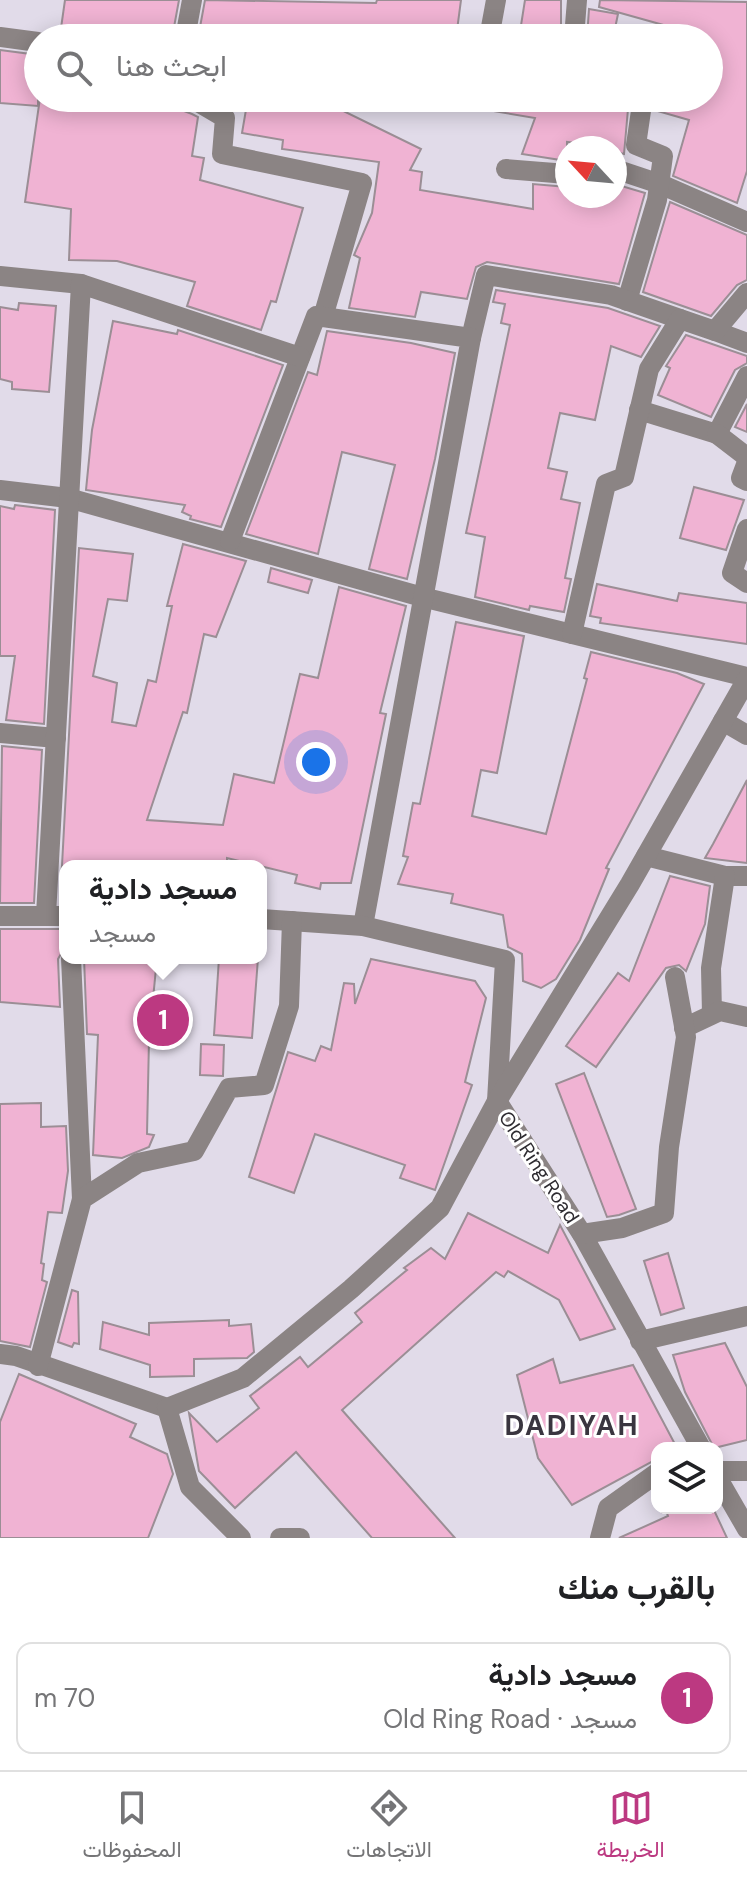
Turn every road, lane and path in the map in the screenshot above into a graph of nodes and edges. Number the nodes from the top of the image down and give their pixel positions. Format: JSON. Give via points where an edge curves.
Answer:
{"nodes":[{"id":1,"x":192,"y":0,"type":"edge"},
{"id":2,"x":496,"y":0,"type":"edge"},
{"id":3,"x":577,"y":0,"type":"edge"},
{"id":4,"x":188,"y":24,"type":"edge"},
{"id":5,"x":492,"y":24,"type":"edge"},
{"id":6,"x":575,"y":24,"type":"edge"},
{"id":7,"x":0,"y":37,"type":"edge"},
{"id":8,"x":24,"y":40,"type":"edge"},
{"id":9,"x":215,"y":112,"type":"edge"},
{"id":10,"x":641,"y":112,"type":"edge"},
{"id":11,"x":506,"y":169,"type":"dead end"},
{"id":12,"x":555,"y":173,"type":"edge"},
{"id":13,"x":627,"y":173,"type":"edge"},
{"id":14,"x":660,"y":184,"type":"junction"},
{"id":15,"x":747,"y":222,"type":"edge"},
{"id":16,"x":0,"y":276,"type":"edge"},
{"id":17,"x":81,"y":284,"type":"junction"},
{"id":18,"x":747,"y":293,"type":"edge"},
{"id":19,"x":627,"y":301,"type":"junction"},
{"id":20,"x":323,"y":317,"type":"junction"},
{"id":21,"x":680,"y":319,"type":"junction"},
{"id":22,"x":715,"y":331,"type":"junction"},
{"id":23,"x":471,"y":338,"type":"junction"},
{"id":24,"x":747,"y":343,"type":"edge"},
{"id":25,"x":300,"y":357,"type":"junction"},
{"id":26,"x":747,"y":376,"type":"edge"},
{"id":27,"x":639,"y":410,"type":"junction"},
{"id":28,"x":717,"y":434,"type":"junction"},
{"id":29,"x":747,"y":460,"type":"edge"},
{"id":30,"x":747,"y":481,"type":"edge"},
{"id":31,"x":0,"y":490,"type":"edge"},
{"id":32,"x":68,"y":498,"type":"junction"},
{"id":33,"x":747,"y":529,"type":"edge"},
{"id":34,"x":230,"y":541,"type":"junction"},
{"id":35,"x":747,"y":583,"type":"edge"},
{"id":36,"x":426,"y":598,"type":"junction"},
{"id":37,"x":572,"y":634,"type":"junction"},
{"id":38,"x":747,"y":678,"type":"edge"},
{"id":39,"x":723,"y":721,"type":"junction"},
{"id":40,"x":0,"y":733,"type":"edge"},
{"id":41,"x":747,"y":735,"type":"edge"},
{"id":42,"x":56,"y":738,"type":"junction"},
{"id":43,"x":646,"y":856,"type":"junction"},
{"id":44,"x":725,"y":876,"type":"junction"},
{"id":45,"x":747,"y":876,"type":"edge"},
{"id":46,"x":0,"y":916,"type":"edge"},
{"id":47,"x":55,"y":916,"type":"edge"},
{"id":48,"x":267,"y":919,"type":"edge"},
{"id":49,"x":292,"y":921,"type":"junction"},
{"id":50,"x":363,"y":926,"type":"junction"},
{"id":51,"x":71,"y":964,"type":"edge"},
{"id":52,"x":675,"y":977,"type":"dead end"},
{"id":53,"x":712,"y":1014,"type":"junction"},
{"id":54,"x":747,"y":1017,"type":"edge"},
{"id":55,"x":684,"y":1028,"type":"junction"},
{"id":56,"x":497,"y":1101,"type":"junction"},
{"id":57,"x":82,"y":1199,"type":"junction"},
{"id":58,"x":582,"y":1234,"type":"junction"},
{"id":59,"x":747,"y":1316,"type":"edge"},
{"id":60,"x":640,"y":1341,"type":"junction"},
{"id":61,"x":0,"y":1354,"type":"edge"},
{"id":62,"x":38,"y":1366,"type":"junction"},
{"id":63,"x":167,"y":1408,"type":"junction"},
{"id":64,"x":698,"y":1442,"type":"edge"},
{"id":65,"x":747,"y":1471,"type":"edge"},
{"id":66,"x":723,"y":1473,"type":"edge"},
{"id":67,"x":651,"y":1477,"type":"edge"},
{"id":68,"x":723,"y":1485,"type":"edge"},
{"id":69,"x":747,"y":1529,"type":"edge"},
{"id":70,"x":241,"y":1538,"type":"edge"},
{"id":71,"x":280,"y":1538,"type":"edge"},
{"id":72,"x":300,"y":1538,"type":"edge"},
{"id":73,"x":600,"y":1538,"type":"edge"}],
"edges":[{"from":1,"to":4,"type":"street"},
{"from":2,"to":5,"type":"street"},
{"from":3,"to":6,"type":"street"},
{"from":7,"to":8,"type":"street"},
{"from":9,"to":20,"type":"street","via":[[225,118],[222,154],[362,183]]},
{"from":10,"to":14,"type":"street","via":[[636,145],[663,156]]},
{"from":11,"to":12,"type":"street"},
{"from":13,"to":14,"type":"street"},
{"from":14,"to":15,"type":"street"},
{"from":14,"to":19,"type":"street"},
{"from":16,"to":17,"type":"street"},
{"from":17,"to":25,"type":"street"},
{"from":17,"to":32,"type":"street"},
{"from":18,"to":22,"type":"street"},
{"from":19,"to":21,"type":"street"},
{"from":19,"to":23,"type":"street","via":[[486,275]]},
{"from":20,"to":23,"type":"street"},
{"from":20,"to":25,"type":"street","via":[[316,316]]},
{"from":21,"to":22,"type":"street"},
{"from":21,"to":27,"type":"street","via":[[649,369]]},
{"from":22,"to":24,"type":"street"},
{"from":23,"to":36,"type":"street"},
{"from":25,"to":34,"type":"street"},
{"from":26,"to":28,"type":"street"},
{"from":27,"to":28,"type":"street"},
{"from":27,"to":37,"type":"street","via":[[624,477],[606,484]]},
{"from":28,"to":29,"type":"street"},
{"from":29,"to":30,"type":"street","via":[[741,478]]},
{"from":31,"to":32,"type":"street"},
{"from":32,"to":34,"type":"street"},
{"from":32,"to":42,"type":"street"},
{"from":33,"to":35,"type":"street","via":[[732,573]]},
{"from":34,"to":36,"type":"street"},
{"from":36,"to":37,"type":"street"},
{"from":36,"to":50,"type":"street"},
{"from":37,"to":38,"type":"street"},
{"from":38,"to":39,"type":"street"},
{"from":39,"to":41,"type":"street"},
{"from":39,"to":43,"type":"street"},
{"from":40,"to":42,"type":"street"},
{"from":42,"to":47,"type":"street"},
{"from":43,"to":44,"type":"street"},
{"from":43,"to":56,"type":"street"},
{"from":44,"to":45,"type":"street"},
{"from":44,"to":53,"type":"street","via":[[711,968]]},
{"from":46,"to":47,"type":"street"},
{"from":48,"to":49,"type":"street","name":"Old Ring Road"},
{"from":49,"to":50,"type":"street","name":"Old Ring Road"},
{"from":49,"to":57,"type":"street","via":[[289,1006],[264,1085],[229,1088],[194,1151],[138,1163]]},
{"from":50,"to":56,"type":"street","name":"Old Ring Road","via":[[505,960]]},
{"from":51,"to":57,"type":"street"},
{"from":52,"to":55,"type":"street"},
{"from":53,"to":54,"type":"street"},
{"from":53,"to":55,"type":"street"},
{"from":55,"to":58,"type":"street","via":[[664,1213],[622,1228]]},
{"from":56,"to":58,"type":"street","name":"Old Ring Road"},
{"from":56,"to":63,"type":"street","via":[[440,1208],[243,1378]]},
{"from":57,"to":62,"type":"street"},
{"from":58,"to":60,"type":"street","name":"Old Ring Road"},
{"from":59,"to":60,"type":"street"},
{"from":60,"to":64,"type":"street","name":"Old Ring Road"},
{"from":61,"to":62,"type":"street"},
{"from":62,"to":63,"type":"street"},
{"from":63,"to":70,"type":"street","via":[[190,1487]]},
{"from":65,"to":66,"type":"street"},
{"from":67,"to":73,"type":"street","via":[[608,1508]]},
{"from":68,"to":69,"type":"street"},
{"from":71,"to":72,"type":"street"}]}
